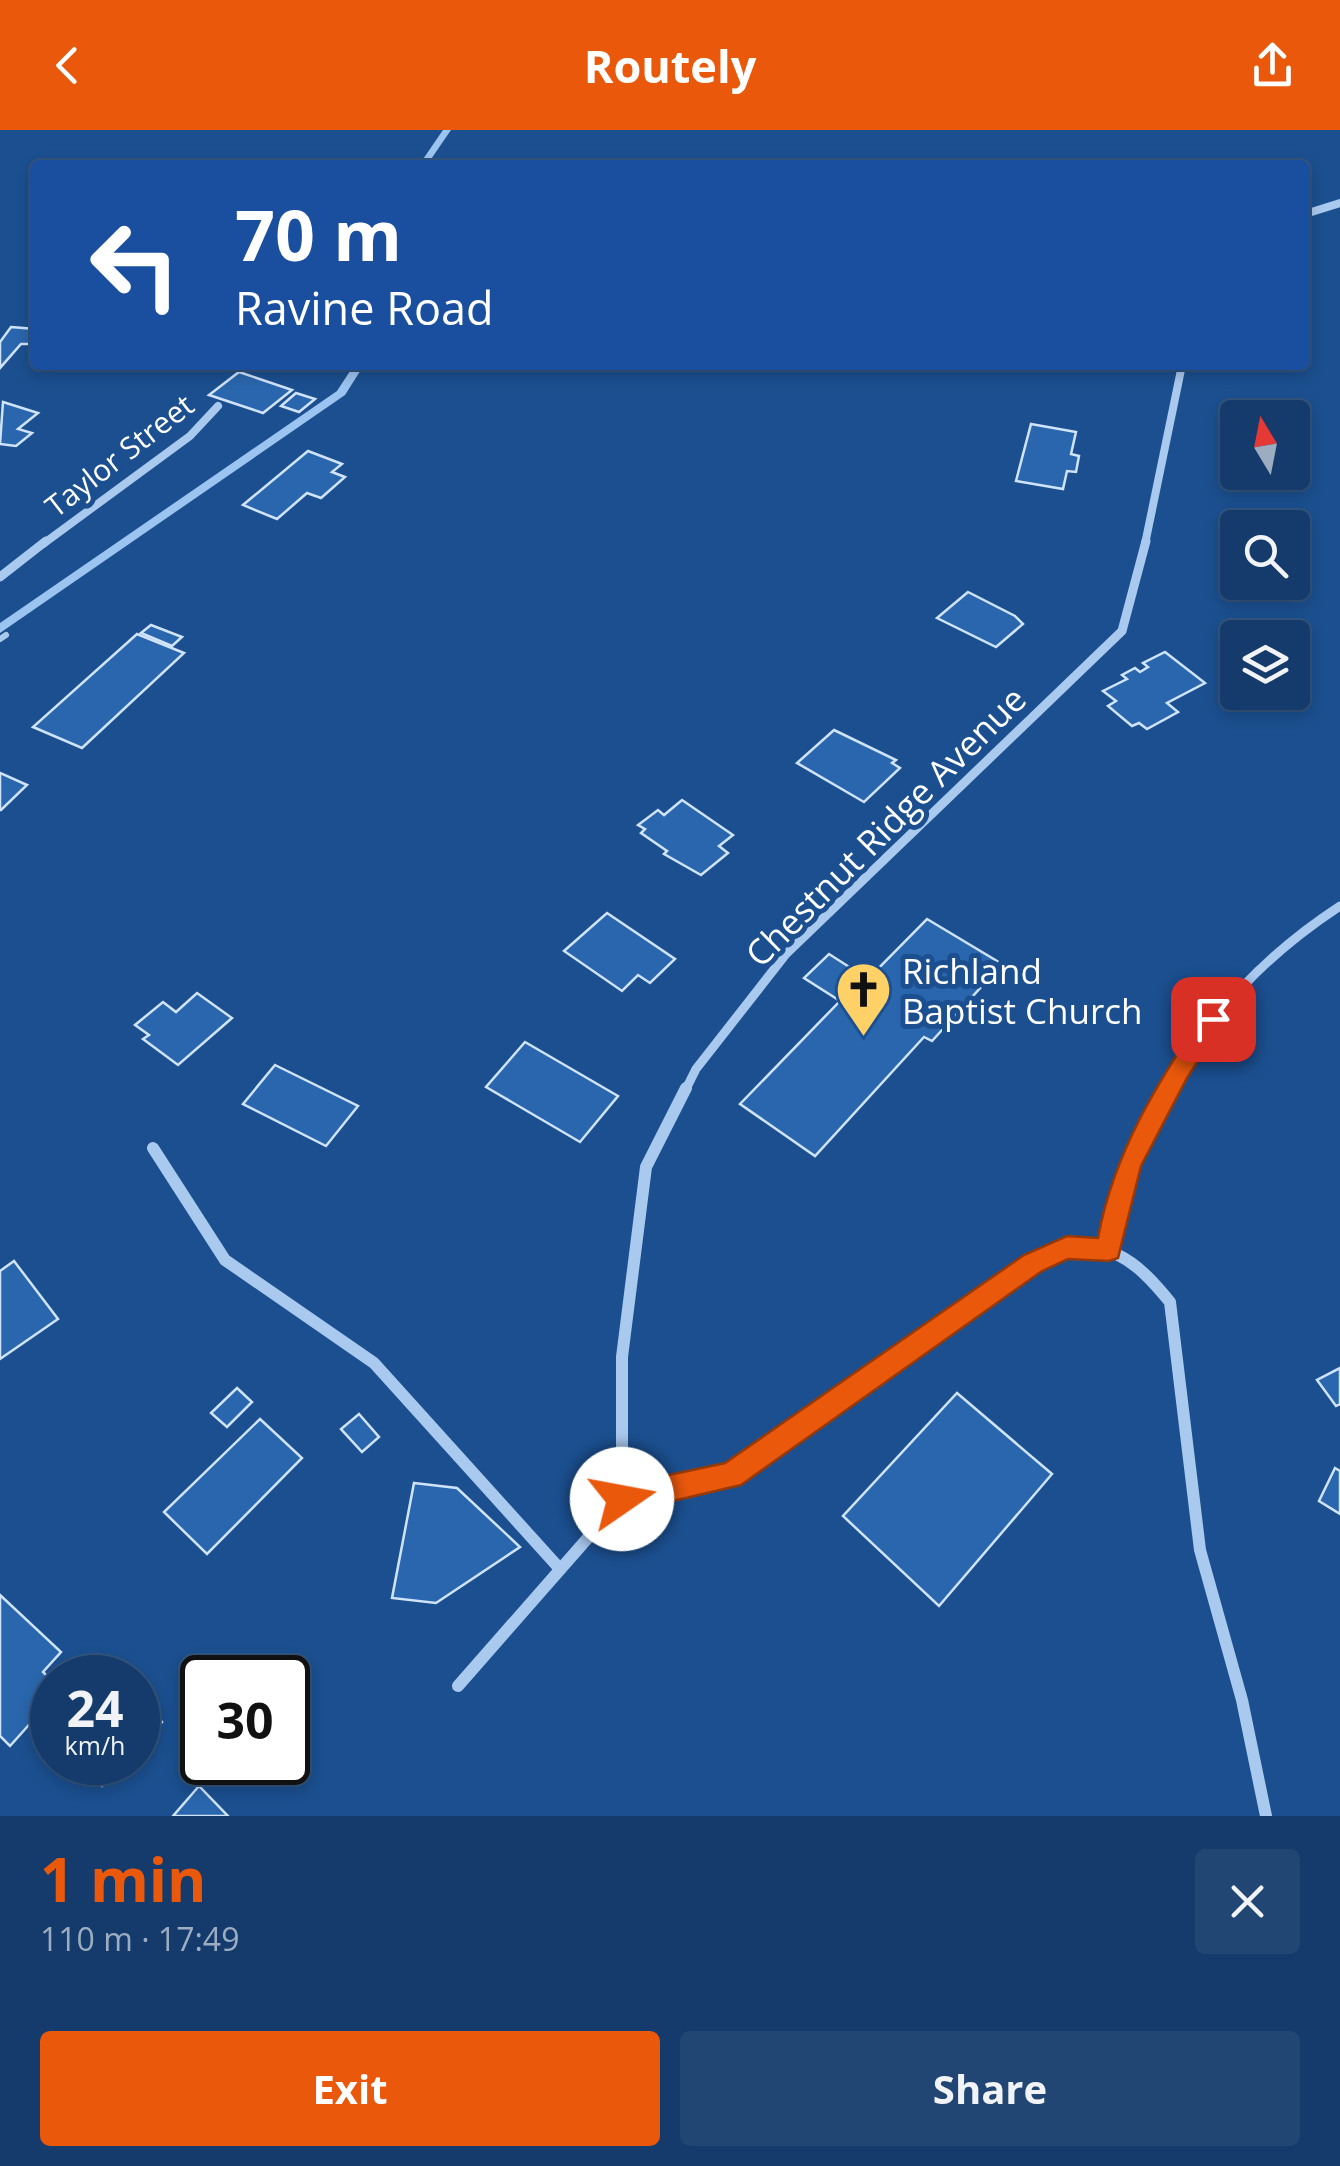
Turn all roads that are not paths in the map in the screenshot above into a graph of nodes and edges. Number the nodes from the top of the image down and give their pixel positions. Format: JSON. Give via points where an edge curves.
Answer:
{"nodes":[{"id":1,"x":1340,"y":203,"type":"edge"},
{"id":2,"x":1310,"y":212,"type":"edge"},
{"id":3,"x":1181,"y":370,"type":"edge"},
{"id":4,"x":218,"y":406,"type":"dead end"},
{"id":5,"x":0,"y":577,"type":"edge"},
{"id":6,"x":1340,"y":906,"type":"edge"},
{"id":7,"x":153,"y":1148,"type":"dead end"},
{"id":8,"x":1109,"y":1250,"type":"junction"},
{"id":9,"x":622,"y":1499,"type":"junction"},
{"id":10,"x":560,"y":1569,"type":"junction"},
{"id":11,"x":458,"y":1686,"type":"dead end"},
{"id":12,"x":1266,"y":1816,"type":"edge"}],
"edges":[{"from":1,"to":2,"type":"street"},
{"from":3,"to":9,"type":"street","name":"Chestnut Ridge Avenue","via":[[1158,496],[1122,632],[786,954],[696,1069],[646,1167],[622,1357]]},
{"from":4,"to":5,"type":"street","name":"Taylor Street","via":[[190,436]]},
{"from":6,"to":8,"type":"street","via":[[1281,946],[1231,993],[1178,1070],[1130,1164]]},
{"from":7,"to":10,"type":"street","via":[[226,1260],[374,1364]]},
{"from":8,"to":9,"type":"street","via":[[1067,1248],[1033,1263],[731,1475]]},
{"from":8,"to":12,"type":"street","via":[[1146,1273],[1170,1302],[1200,1550]]},
{"from":9,"to":10,"type":"street"},
{"from":10,"to":11,"type":"street"}]}
